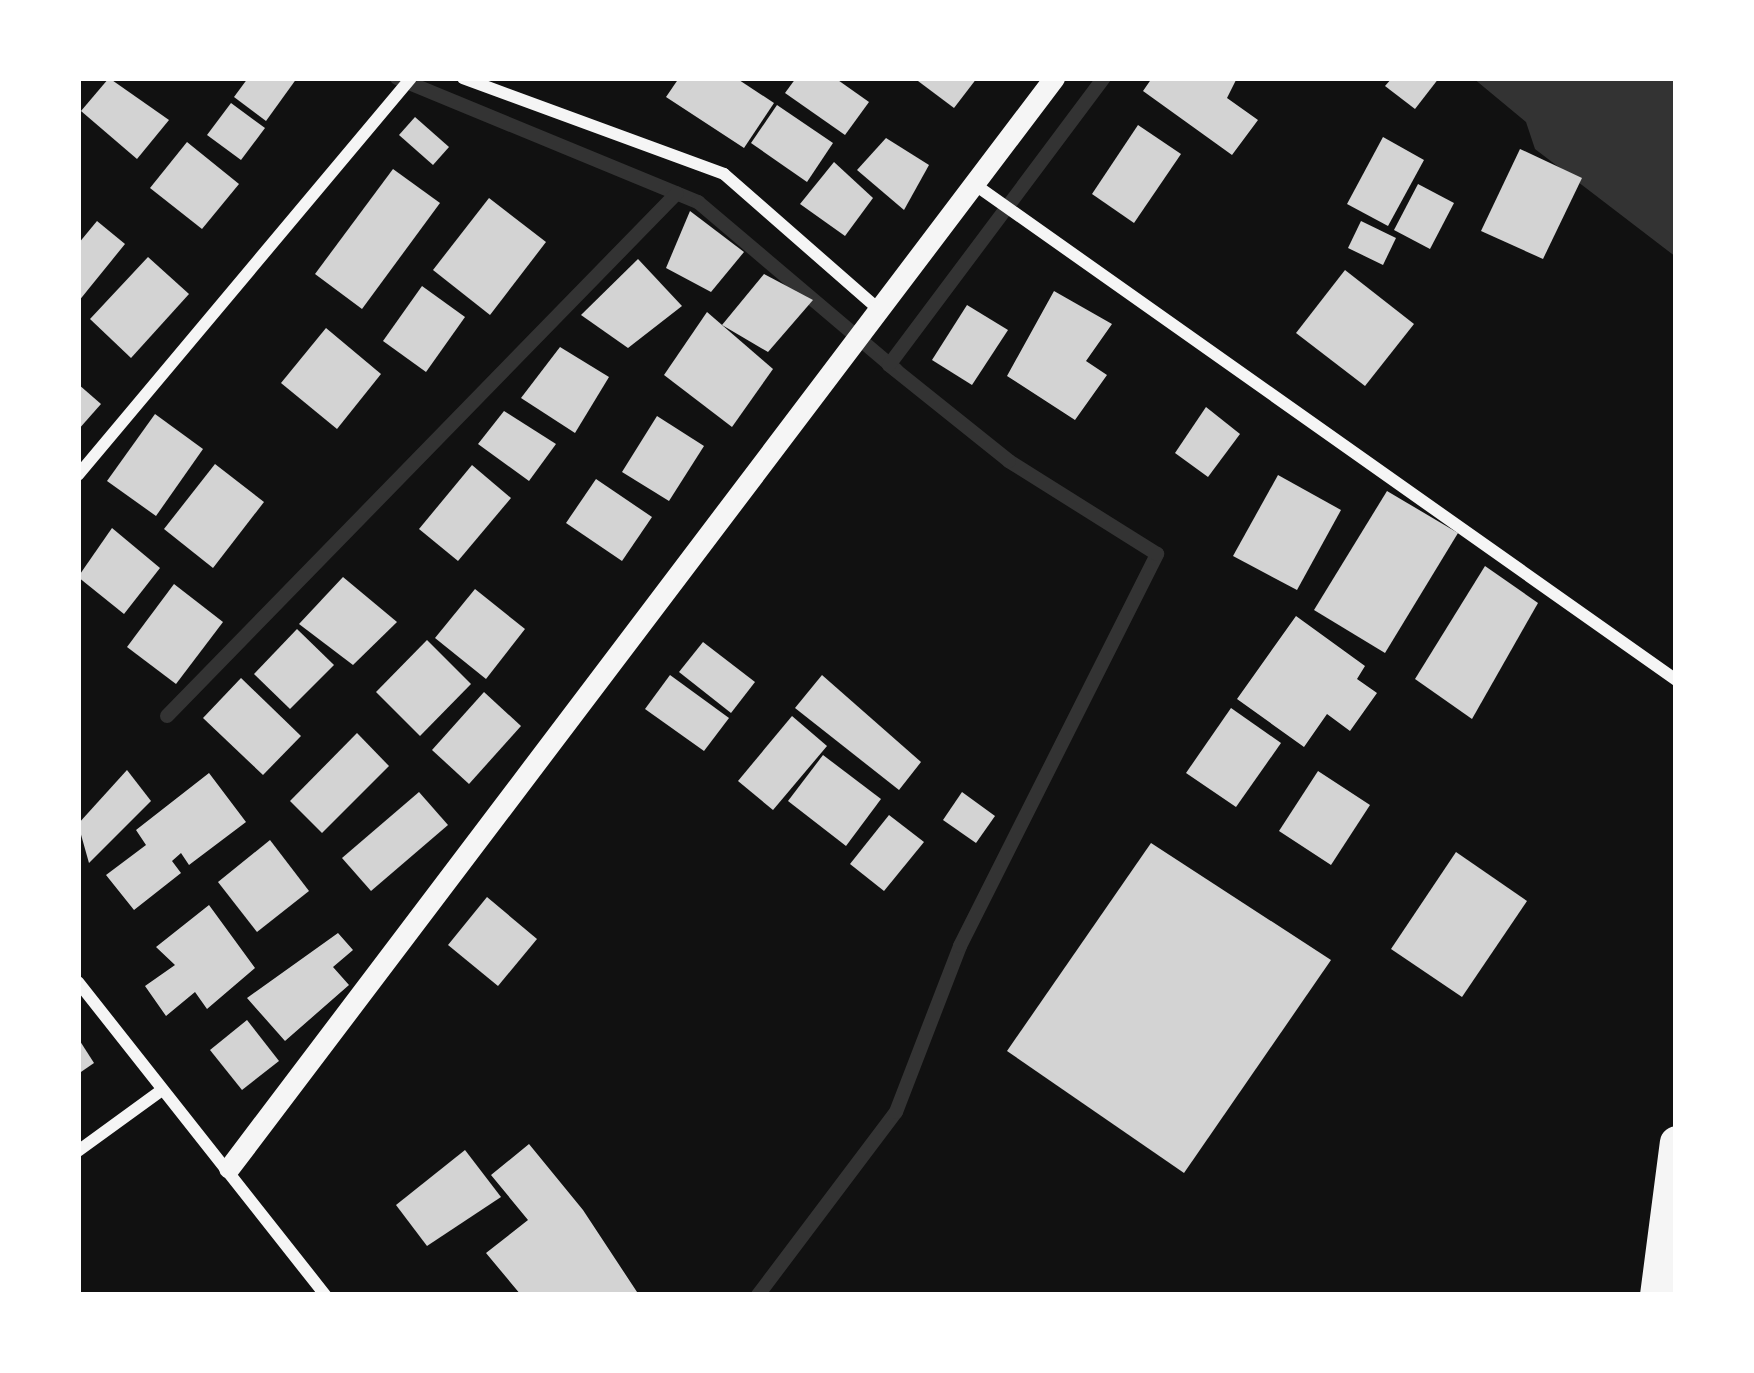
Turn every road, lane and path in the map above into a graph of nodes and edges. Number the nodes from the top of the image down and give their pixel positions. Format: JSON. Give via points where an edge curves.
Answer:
{"nodes":[{"id":1,"x":411,"y":78,"type":"edge"},
{"id":2,"x":463,"y":78,"type":"edge"},
{"id":3,"x":1054,"y":78,"type":"edge"},
{"id":4,"x":974,"y":184,"type":"junction"},
{"id":5,"x":878,"y":309,"type":"junction"},
{"id":6,"x":78,"y":476,"type":"edge"},
{"id":7,"x":1676,"y":680,"type":"edge"},
{"id":8,"x":78,"y":982,"type":"edge"},
{"id":9,"x":162,"y":1090,"type":"junction"},
{"id":10,"x":1676,"y":1142,"type":"edge"},
{"id":11,"x":78,"y":1151,"type":"edge"},
{"id":12,"x":229,"y":1168,"type":"junction"},
{"id":13,"x":325,"y":1295,"type":"edge"},
{"id":14,"x":1657,"y":1295,"type":"edge"}],
"edges":[{"from":1,"to":6,"type":"street"},
{"from":2,"to":5,"type":"street","via":[[724,174]]},
{"from":3,"to":4,"type":"street"},
{"from":4,"to":5,"type":"street"},
{"from":4,"to":7,"type":"street"},
{"from":5,"to":12,"type":"street"},
{"from":8,"to":9,"type":"street"},
{"from":9,"to":11,"type":"street"},
{"from":9,"to":12,"type":"street"},
{"from":10,"to":14,"type":"highway"},
{"from":12,"to":13,"type":"street"}]}
